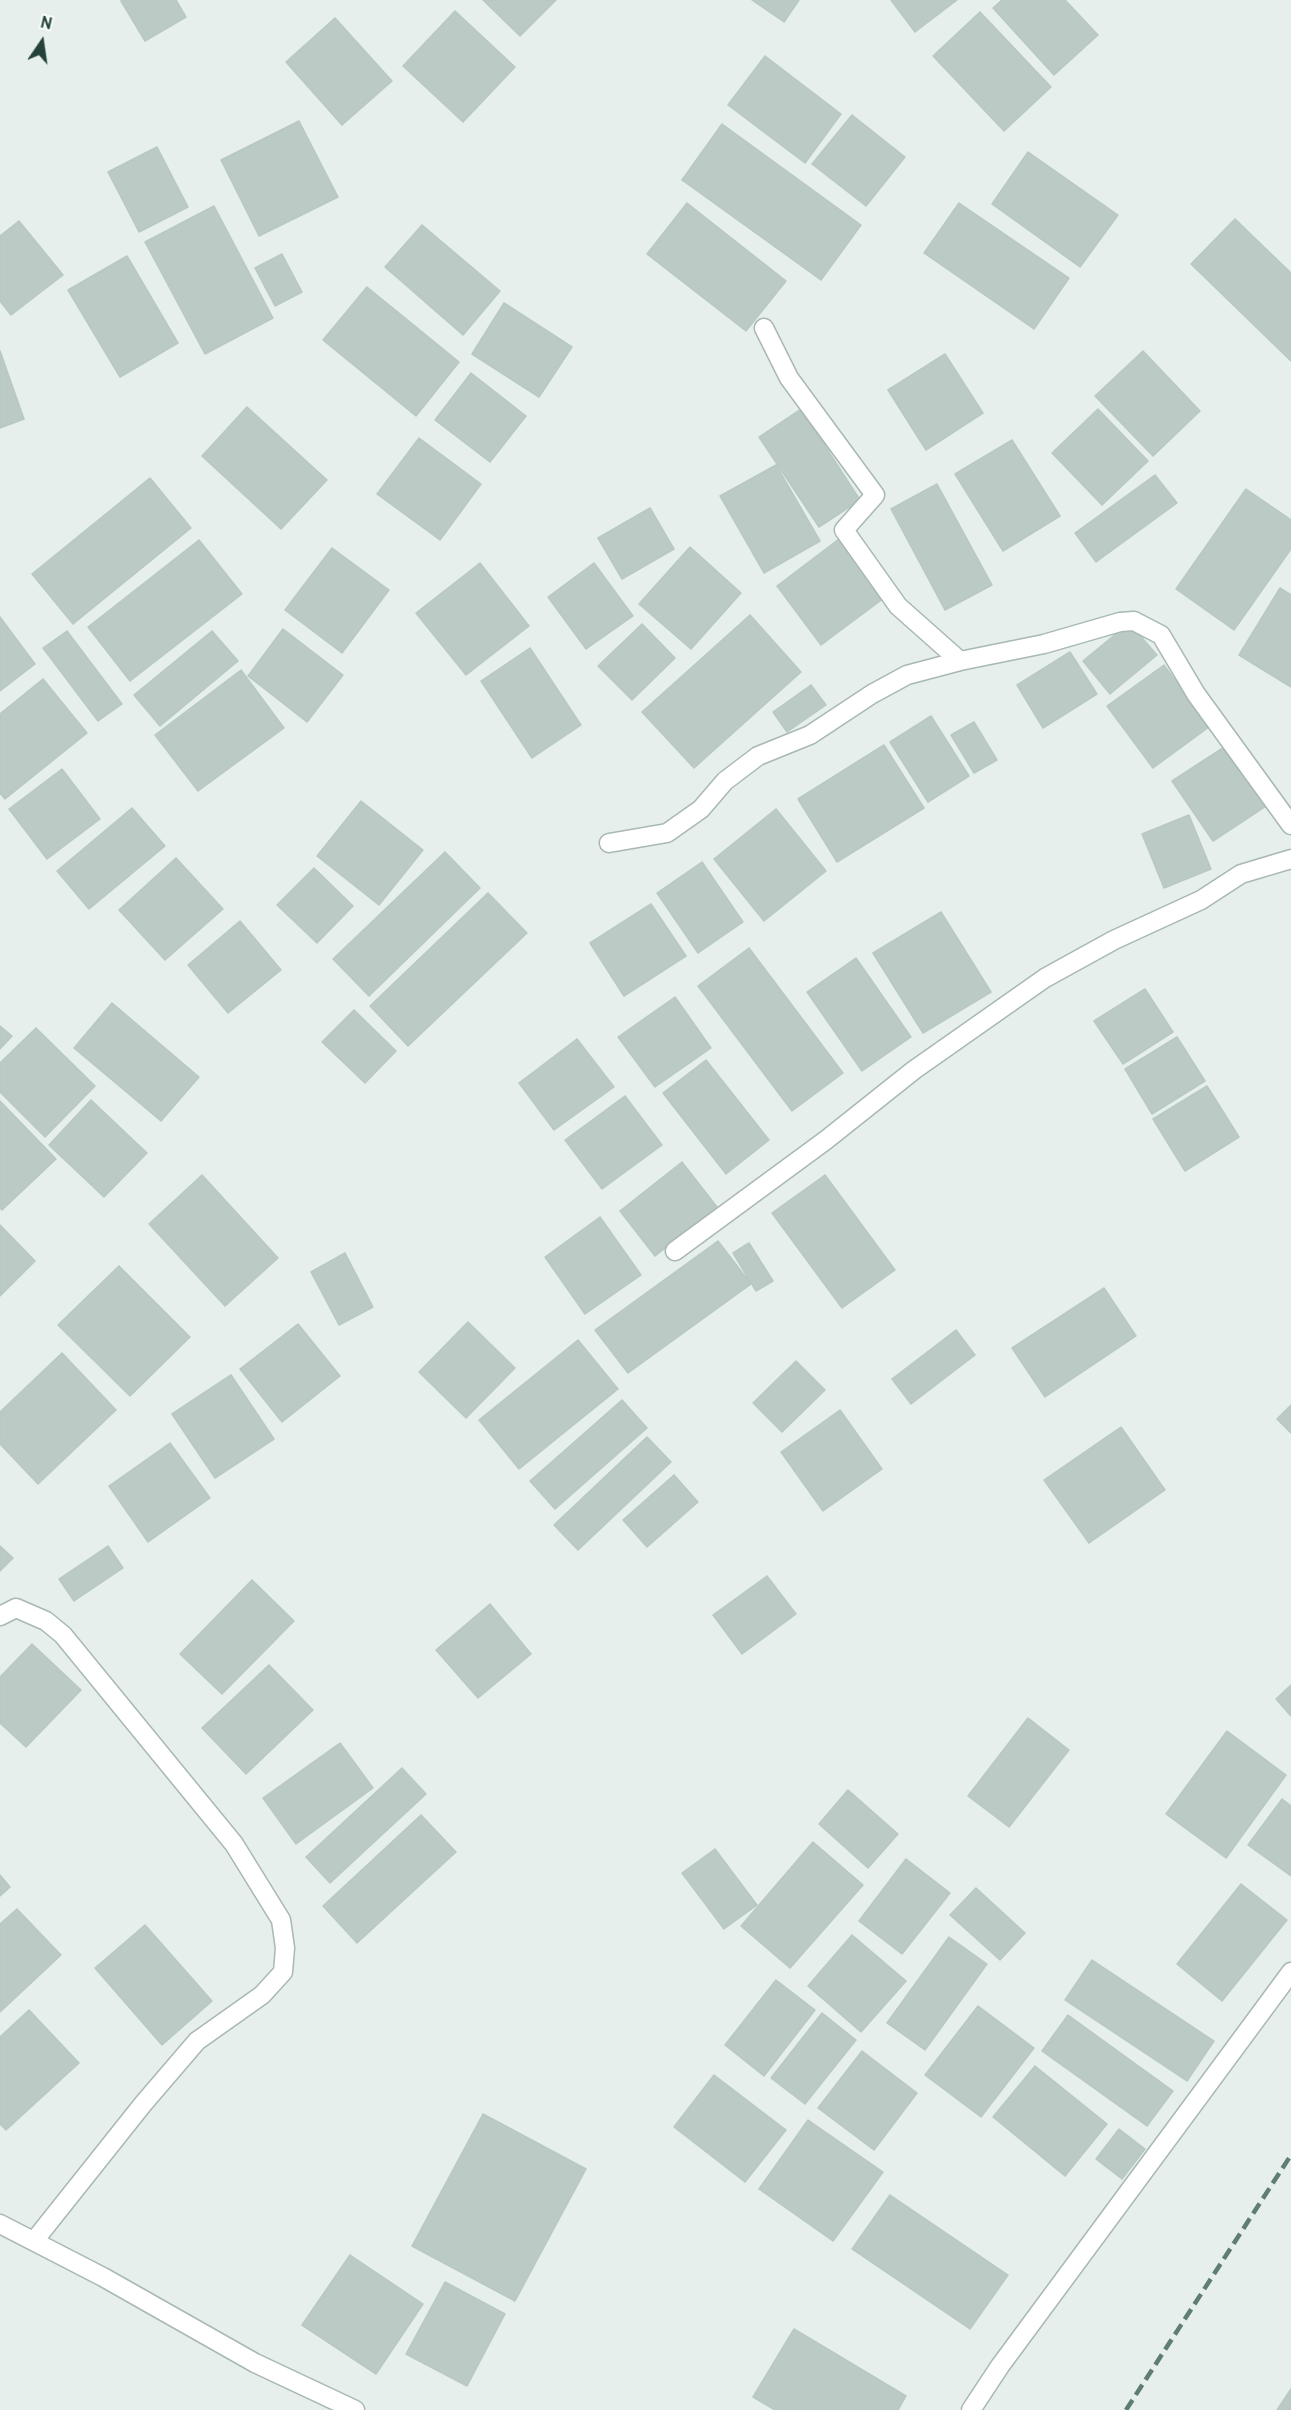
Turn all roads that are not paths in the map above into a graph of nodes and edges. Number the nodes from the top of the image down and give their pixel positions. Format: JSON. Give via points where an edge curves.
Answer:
{"nodes":[{"id":1,"x":764,"y":328,"type":"dead end"},
{"id":2,"x":960,"y":661,"type":"junction"},
{"id":3,"x":1291,"y":825,"type":"edge"},
{"id":4,"x":609,"y":843,"type":"dead end"},
{"id":5,"x":1291,"y":859,"type":"edge"},
{"id":6,"x":675,"y":1251,"type":"dead end"},
{"id":7,"x":0,"y":1616,"type":"edge"},
{"id":8,"x":1291,"y":1972,"type":"edge"},
{"id":9,"x":0,"y":2224,"type":"edge"},
{"id":10,"x":34,"y":2241,"type":"junction"},
{"id":11,"x":355,"y":2410,"type":"edge"},
{"id":12,"x":972,"y":2410,"type":"edge"}],
"edges":[{"from":1,"to":2,"type":"street","via":[[789,378],[875,495],[844,530],[898,606]]},
{"from":2,"to":3,"type":"street","via":[[1044,644],[1120,622],[1134,621],[1161,634],[1196,694]]},
{"from":2,"to":4,"type":"street","via":[[907,675],[810,735],[758,756],[725,781],[701,809],[667,832]]},
{"from":5,"to":6,"type":"street","via":[[1240,874],[1201,900],[1114,940],[1045,978],[914,1070]]},
{"from":7,"to":10,"type":"street","via":[[16,1608],[46,1622],[70,1643],[234,1844],[281,1920],[285,1948],[283,1972],[262,1995],[197,2042]]},
{"from":8,"to":12,"type":"street","via":[[1000,2366]]},
{"from":9,"to":10,"type":"street"},
{"from":10,"to":11,"type":"street","via":[[255,2363]]}]}
